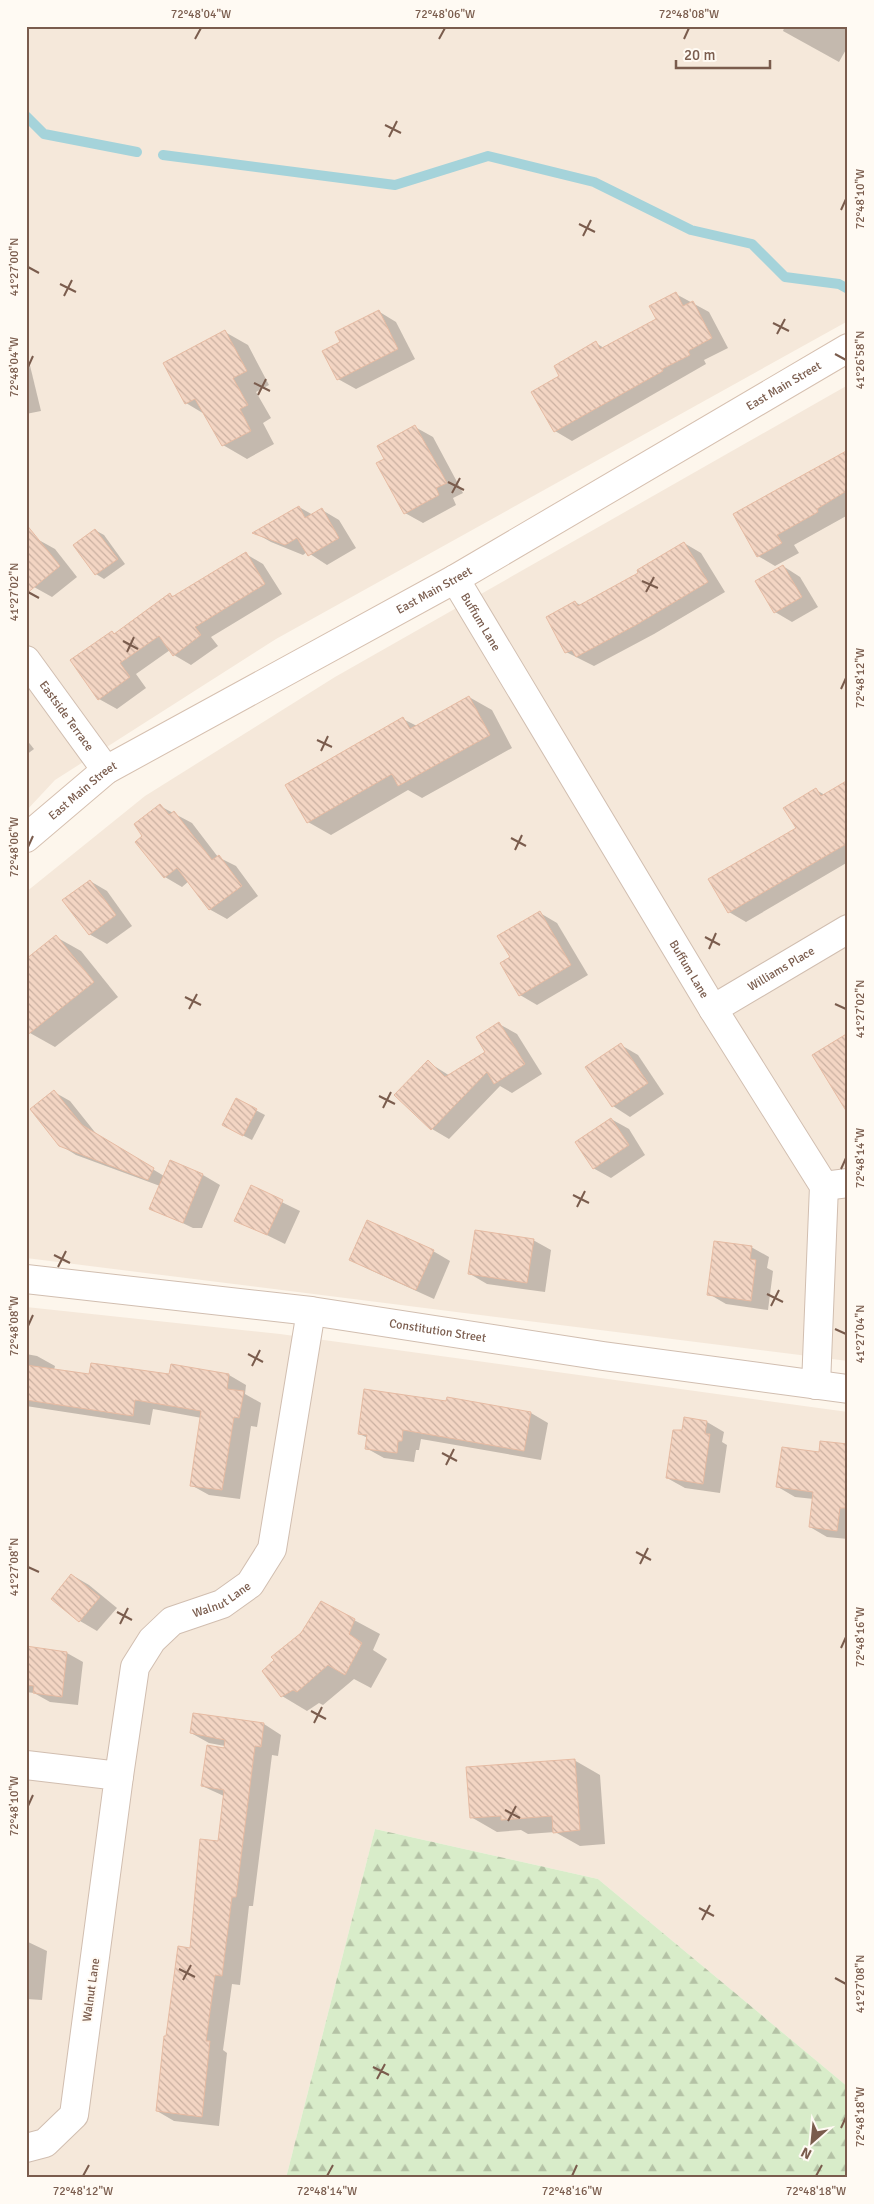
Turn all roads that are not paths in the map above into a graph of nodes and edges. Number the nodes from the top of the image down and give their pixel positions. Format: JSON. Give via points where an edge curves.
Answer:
{"nodes":[{"id":1,"x":848,"y":348,"type":"edge"},
{"id":2,"x":455,"y":579,"type":"junction"},
{"id":3,"x":26,"y":660,"type":"edge"},
{"id":4,"x":106,"y":770,"type":"junction"},
{"id":5,"x":26,"y":838,"type":"edge"},
{"id":6,"x":848,"y":929,"type":"edge"},
{"id":7,"x":713,"y":1009,"type":"junction"},
{"id":8,"x":836,"y":1185,"type":"edge"},
{"id":9,"x":26,"y":1279,"type":"edge"},
{"id":10,"x":311,"y":1311,"type":"junction"},
{"id":11,"x":816,"y":1385,"type":"junction"},
{"id":12,"x":848,"y":1389,"type":"edge"},
{"id":13,"x":26,"y":1765,"type":"edge"},
{"id":14,"x":119,"y":1776,"type":"junction"},
{"id":15,"x":26,"y":2148,"type":"edge"}],
"edges":[{"from":1,"to":2,"type":"street","name":"East Main Street"},
{"from":2,"to":4,"type":"street","name":"East Main Street"},
{"from":2,"to":7,"type":"street","name":"Buffum Lane"},
{"from":3,"to":4,"type":"street","name":"Eastside Terrace"},
{"from":4,"to":5,"type":"street","name":"East Main Street"},
{"from":6,"to":7,"type":"street","name":"Williams Place"},
{"from":7,"to":8,"type":"street","name":"Buffum Lane"},
{"from":8,"to":11,"type":"street","name":"Buffum Lane"},
{"from":9,"to":10,"type":"street","name":"Constitution Street"},
{"from":10,"to":11,"type":"street","name":"Constitution Street"},
{"from":10,"to":14,"type":"street","name":"Walnut Lane","via":[[272,1549],[250,1584],[222,1604],[172,1621],[152,1640],[135,1668]]},
{"from":11,"to":12,"type":"street","name":"Constitution Street"},
{"from":13,"to":14,"type":"street"},
{"from":14,"to":15,"type":"street","name":"Walnut Lane","via":[[74,2115],[45,2143]]}]}
